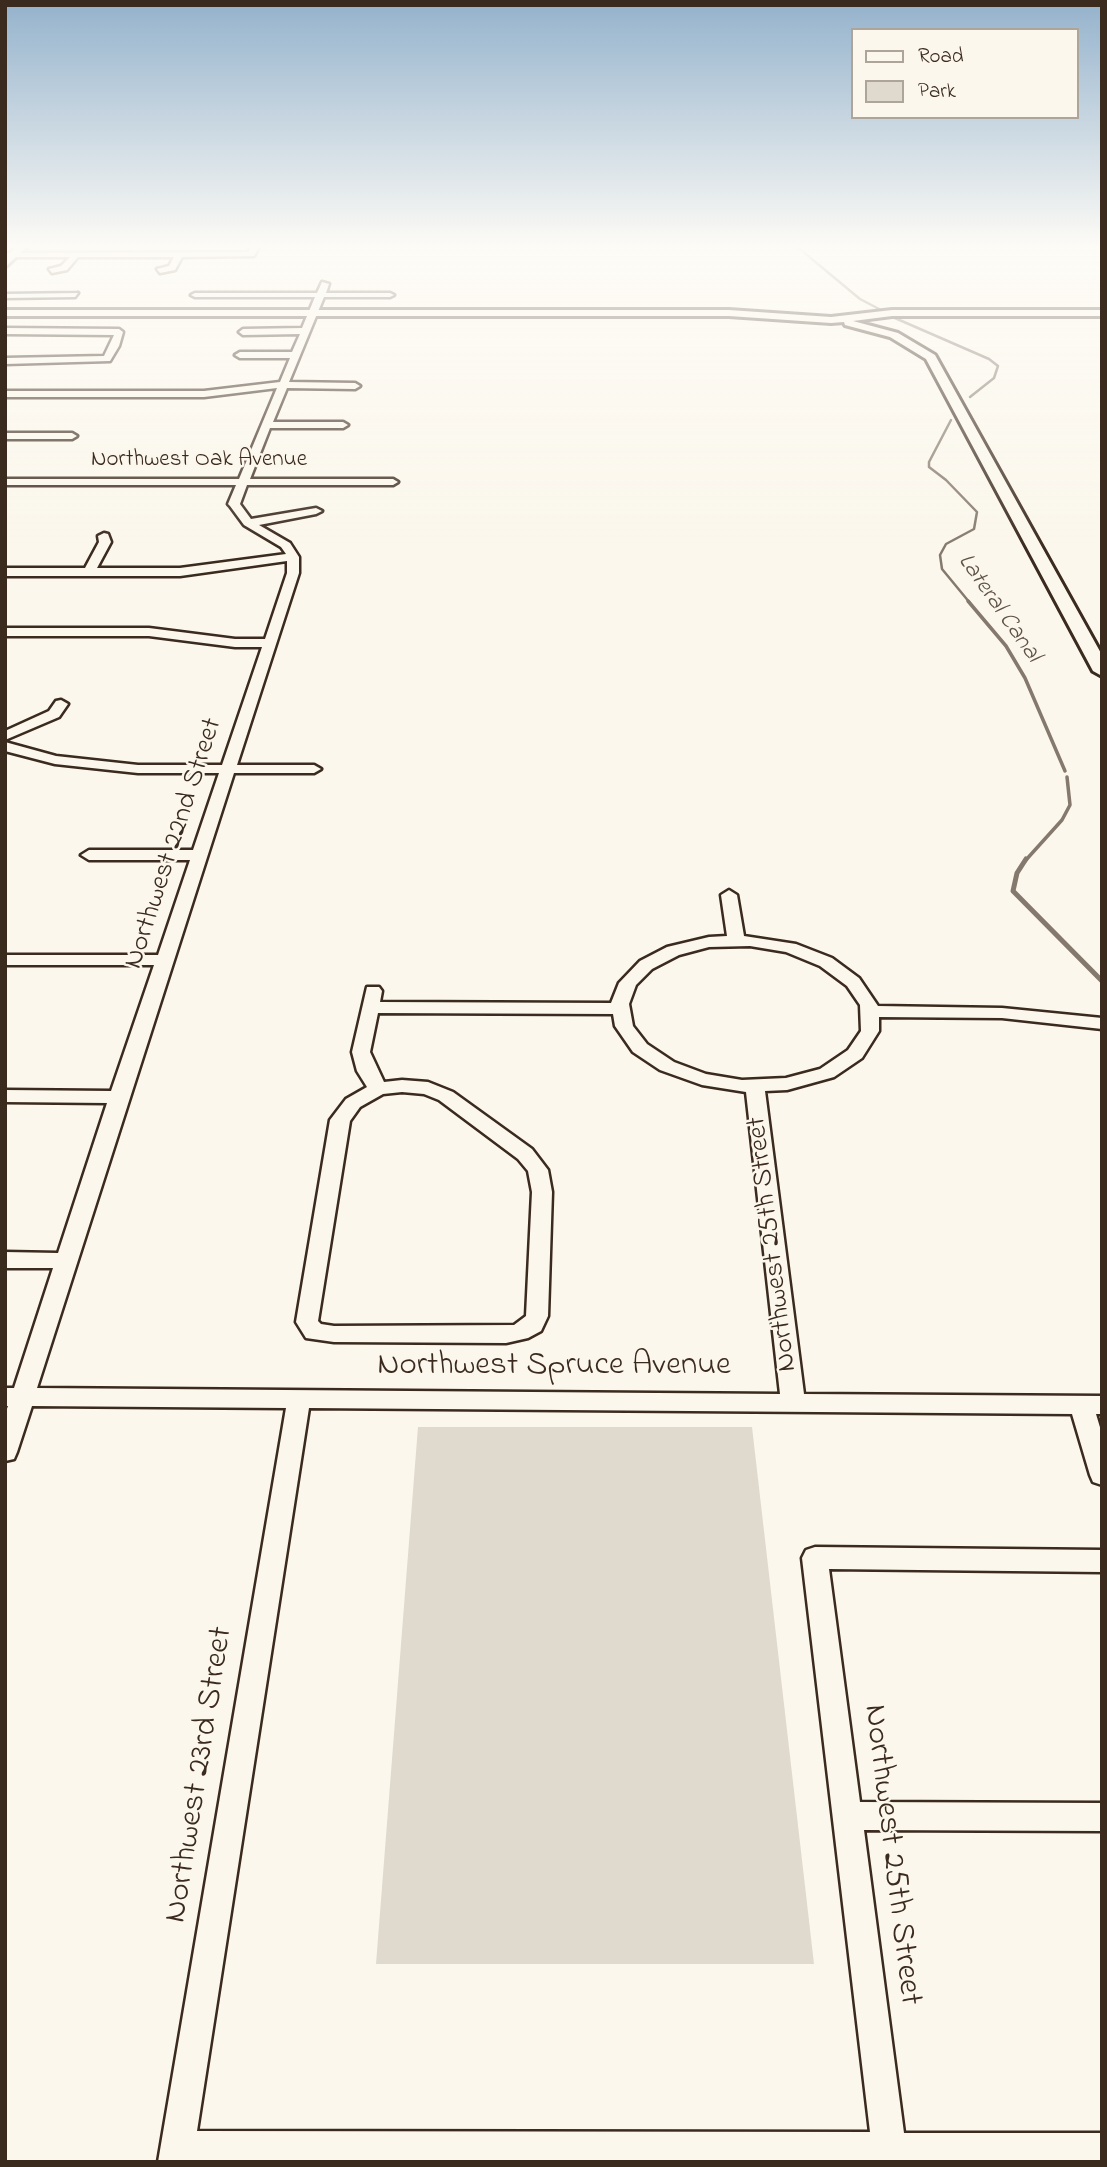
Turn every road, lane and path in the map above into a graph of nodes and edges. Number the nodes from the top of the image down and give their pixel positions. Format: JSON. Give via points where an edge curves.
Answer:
{"nodes":[{"id":1,"x":115,"y":346,"type":"edge"},
{"id":2,"x":298,"y":346,"type":"edge"},
{"id":3,"x":916,"y":346,"type":"edge"},
{"id":4,"x":240,"y":355,"type":"dead end"},
{"id":5,"x":295,"y":355,"type":"junction"},
{"id":6,"x":5,"y":360,"type":"edge"},
{"id":7,"x":283,"y":386,"type":"junction"},
{"id":8,"x":355,"y":386,"type":"dead end"},
{"id":9,"x":5,"y":394,"type":"edge"},
{"id":10,"x":266,"y":425,"type":"junction"},
{"id":11,"x":343,"y":425,"type":"dead end"},
{"id":12,"x":5,"y":436,"type":"edge"},
{"id":13,"x":72,"y":436,"type":"dead end"},
{"id":14,"x":5,"y":482,"type":"edge"},
{"id":15,"x":242,"y":482,"type":"junction"},
{"id":16,"x":393,"y":482,"type":"dead end"},
{"id":17,"x":316,"y":511,"type":"dead end"},
{"id":18,"x":248,"y":523,"type":"junction"},
{"id":19,"x":104,"y":536,"type":"dead end"},
{"id":20,"x":293,"y":557,"type":"junction"},
{"id":21,"x":5,"y":572,"type":"edge"},
{"id":22,"x":89,"y":572,"type":"junction"},
{"id":23,"x":5,"y":632,"type":"edge"},
{"id":24,"x":269,"y":643,"type":"junction"},
{"id":25,"x":1102,"y":671,"type":"edge"},
{"id":26,"x":61,"y":704,"type":"dead end"},
{"id":27,"x":5,"y":736,"type":"edge"},
{"id":28,"x":5,"y":746,"type":"edge"},
{"id":29,"x":228,"y":769,"type":"junction"},
{"id":30,"x":314,"y":769,"type":"dead end"},
{"id":31,"x":89,"y":855,"type":"dead end"},
{"id":32,"x":198,"y":855,"type":"junction"},
{"id":33,"x":729,"y":895,"type":"dead end"},
{"id":34,"x":736,"y":942,"type":"junction"},
{"id":35,"x":5,"y":960,"type":"edge"},
{"id":36,"x":164,"y":960,"type":"junction"},
{"id":37,"x":621,"y":1009,"type":"junction"},
{"id":38,"x":869,"y":1011,"type":"junction"},
{"id":39,"x":1102,"y":1024,"type":"edge"},
{"id":40,"x":755,"y":1085,"type":"junction"},
{"id":41,"x":379,"y":1089,"type":"junction"},
{"id":42,"x":5,"y":1096,"type":"edge"},
{"id":43,"x":119,"y":1097,"type":"junction"},
{"id":44,"x":5,"y":1260,"type":"edge"},
{"id":45,"x":65,"y":1261,"type":"junction"},
{"id":46,"x":13,"y":1397,"type":"edge"},
{"id":47,"x":299,"y":1399,"type":"junction"},
{"id":48,"x":793,"y":1403,"type":"junction"},
{"id":49,"x":1091,"y":1405,"type":"edge"},
{"id":50,"x":5,"y":1451,"type":"edge"},
{"id":51,"x":1102,"y":1475,"type":"edge"},
{"id":52,"x":1102,"y":1561,"type":"edge"},
{"id":53,"x":848,"y":1816,"type":"junction"},
{"id":54,"x":1102,"y":1817,"type":"edge"},
{"id":55,"x":1102,"y":2150,"type":"edge"},
{"id":56,"x":176,"y":2155,"type":"edge"},
{"id":57,"x":890,"y":2156,"type":"edge"}],
"edges":[{"from":1,"to":6,"type":"street","via":[[107,359]]},
{"from":2,"to":5,"type":"street"},
{"from":3,"to":25,"type":"street","via":[[931,357]]},
{"from":4,"to":5,"type":"street"},
{"from":5,"to":7,"type":"street"},
{"from":7,"to":8,"type":"street"},
{"from":7,"to":9,"type":"street","via":[[204,394]]},
{"from":7,"to":10,"type":"street"},
{"from":10,"to":11,"type":"street"},
{"from":10,"to":15,"type":"street"},
{"from":12,"to":13,"type":"street"},
{"from":14,"to":15,"type":"street","name":"Northwest Oak Avenue"},
{"from":15,"to":16,"type":"street","name":"Northwest Oak Avenue"},
{"from":15,"to":18,"type":"street","via":[[234,504]]},
{"from":17,"to":18,"type":"street"},
{"from":18,"to":20,"type":"street","via":[[286,545]]},
{"from":19,"to":22,"type":"street"},
{"from":20,"to":22,"type":"street","via":[[180,572]]},
{"from":20,"to":24,"type":"street","name":"Northwest 22nd Street","via":[[293,573]]},
{"from":21,"to":22,"type":"street"},
{"from":23,"to":24,"type":"street","via":[[149,632]]},
{"from":24,"to":29,"type":"street","name":"Northwest 22nd Street"},
{"from":26,"to":27,"type":"street","via":[[54,714]]},
{"from":28,"to":29,"type":"street","via":[[91,766]]},
{"from":29,"to":30,"type":"street"},
{"from":29,"to":32,"type":"street","name":"Northwest 22nd Street"},
{"from":31,"to":32,"type":"street"},
{"from":32,"to":36,"type":"street","name":"Northwest 22nd Street"},
{"from":33,"to":34,"type":"street"},
{"from":34,"to":37,"type":"street","via":[[709,942],[673,951],[646,965],[628,983]]},
{"from":34,"to":38,"type":"street","via":[[790,948],[826,962],[853,982]]},
{"from":35,"to":36,"type":"street"},
{"from":36,"to":43,"type":"street","name":"Northwest 22nd Street"},
{"from":37,"to":40,"type":"street","via":[[624,1026],[640,1048],[667,1066],[702,1079]]},
{"from":37,"to":41,"type":"street","via":[[372,999],[361,1052]]},
{"from":38,"to":39,"type":"street","via":[[1002,1013]]},
{"from":38,"to":40,"type":"street","via":[[870,1031],[855,1054],[827,1073],[787,1084]]},
{"from":40,"to":48,"type":"street","name":"Northwest 25th Street"},
{"from":41,"to":41,"type":"street","via":[[428,1088],[446,1096],[525,1154],[538,1170],[542,1192],[533,1325],[506,1335],[314,1332],[307,1322],[340,1121],[353,1103]]},
{"from":42,"to":43,"type":"street"},
{"from":43,"to":45,"type":"street","name":"Northwest 22nd Street"},
{"from":44,"to":45,"type":"street"},
{"from":45,"to":46,"type":"street","name":"Northwest 22nd Street"},
{"from":46,"to":47,"type":"street","name":"Northwest Spruce Avenue"},
{"from":46,"to":50,"type":"street","name":"Northwest 22nd Street"},
{"from":47,"to":48,"type":"street","name":"Northwest Spruce Avenue"},
{"from":47,"to":56,"type":"street","name":"Northwest 23rd Street"},
{"from":48,"to":49,"type":"street","name":"Northwest Spruce Avenue"},
{"from":49,"to":51,"type":"street"},
{"from":52,"to":53,"type":"street","name":"Northwest 25th Street","via":[[815,1558]]},
{"from":53,"to":54,"type":"street"},
{"from":53,"to":57,"type":"street","name":"Northwest 25th Street"},
{"from":55,"to":57,"type":"street"},
{"from":56,"to":57,"type":"street"}]}
